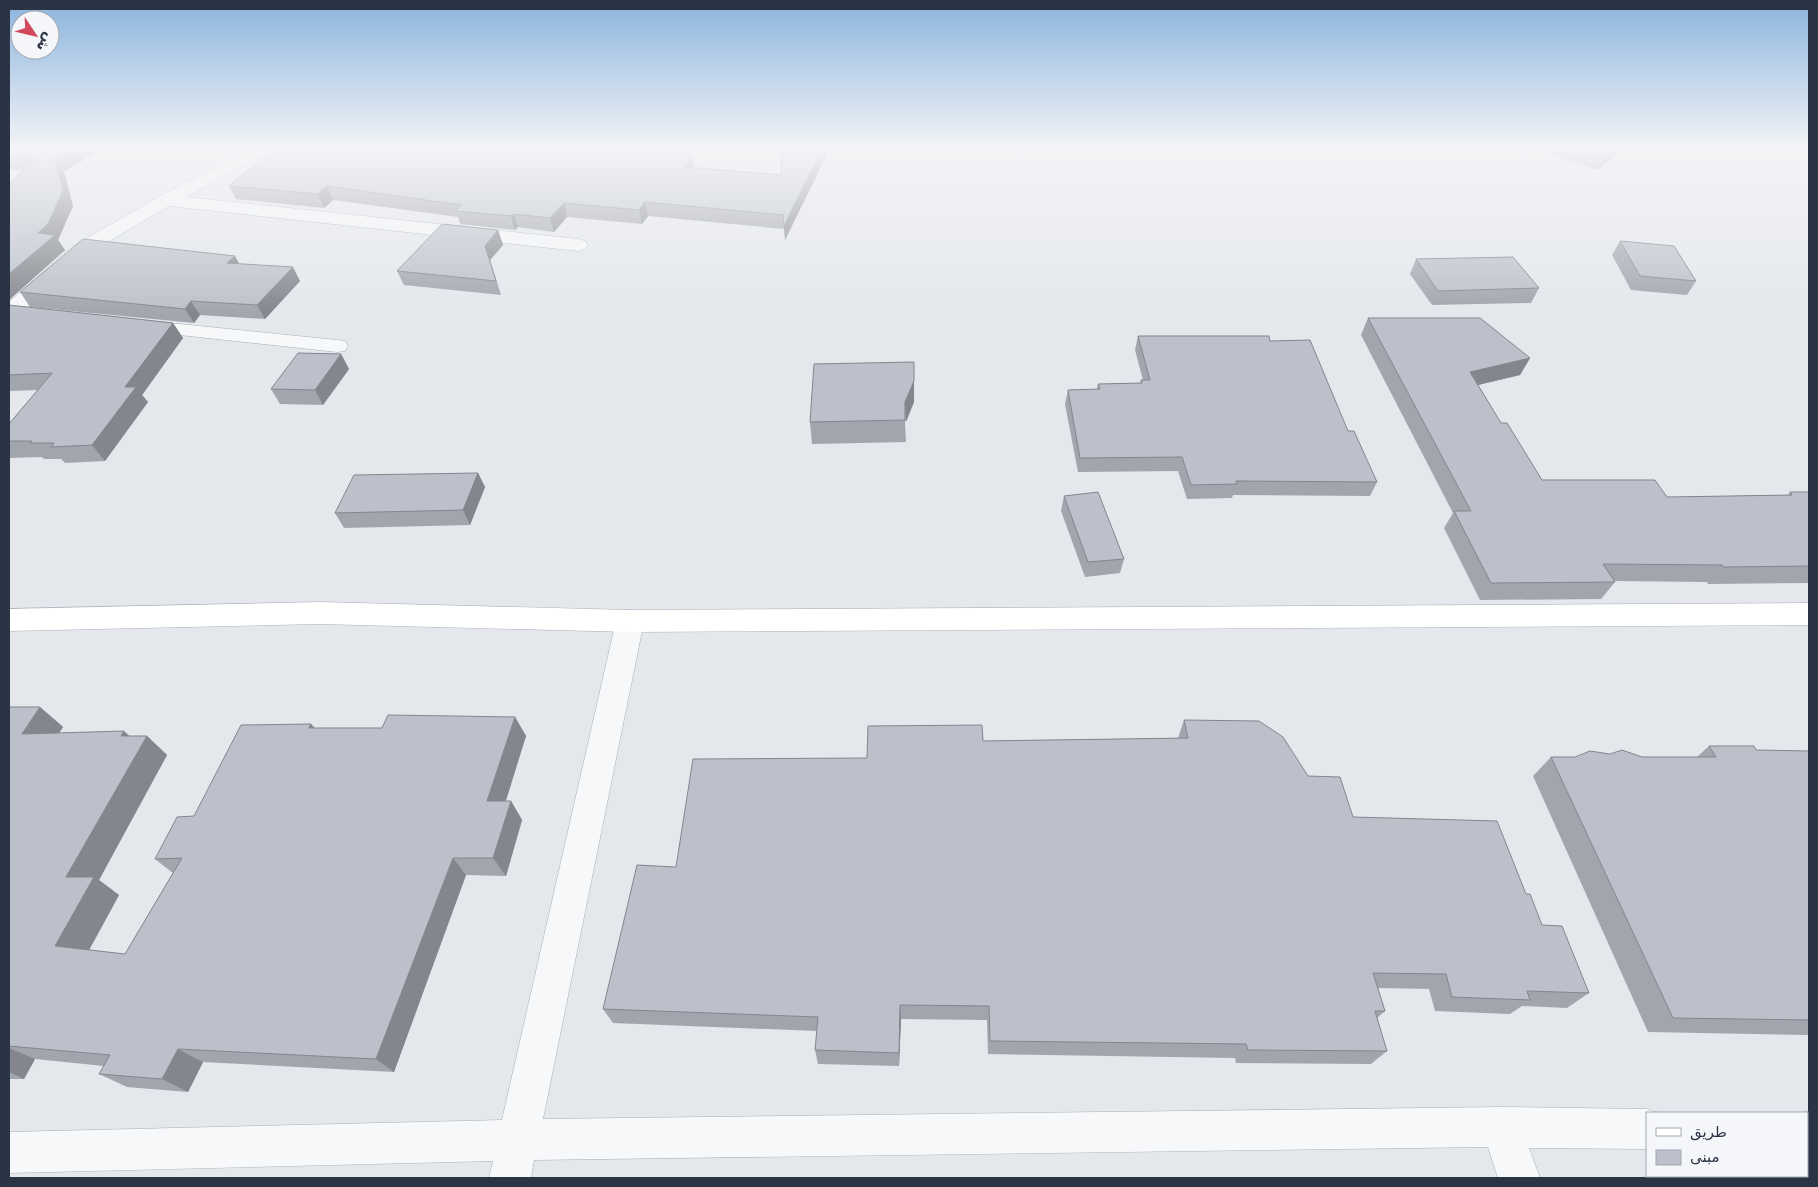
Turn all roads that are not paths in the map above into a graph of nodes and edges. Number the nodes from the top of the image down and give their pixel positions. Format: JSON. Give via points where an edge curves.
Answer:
{"nodes":[{"id":1,"x":160,"y":203,"type":"edge"},
{"id":2,"x":198,"y":203,"type":"edge"},
{"id":3,"x":578,"y":244,"type":"dead end"},
{"id":4,"x":9,"y":313,"type":"edge"},
{"id":5,"x":39,"y":316,"type":"edge"},
{"id":6,"x":118,"y":324,"type":"edge"},
{"id":7,"x":337,"y":346,"type":"dead end"},
{"id":8,"x":1809,"y":614,"type":"edge"},
{"id":9,"x":9,"y":620,"type":"edge"},
{"id":10,"x":630,"y":621,"type":"junction"},
{"id":11,"x":1502,"y":1127,"type":"junction"},
{"id":12,"x":1646,"y":1129,"type":"edge"},
{"id":13,"x":518,"y":1140,"type":"junction"},
{"id":14,"x":9,"y":1153,"type":"edge"},
{"id":15,"x":510,"y":1178,"type":"edge"},
{"id":16,"x":1519,"y":1178,"type":"edge"}],
"edges":[{"from":1,"to":4,"type":"street","via":[[76,252]]},
{"from":2,"to":3,"type":"street"},
{"from":4,"to":5,"type":"street"},
{"from":6,"to":7,"type":"street"},
{"from":8,"to":10,"type":"street"},
{"from":9,"to":10,"type":"street","via":[[320,613]]},
{"from":10,"to":13,"type":"street"},
{"from":11,"to":12,"type":"street"},
{"from":11,"to":13,"type":"street"},
{"from":11,"to":16,"type":"street"},
{"from":13,"to":14,"type":"street"},
{"from":13,"to":15,"type":"street"}]}
